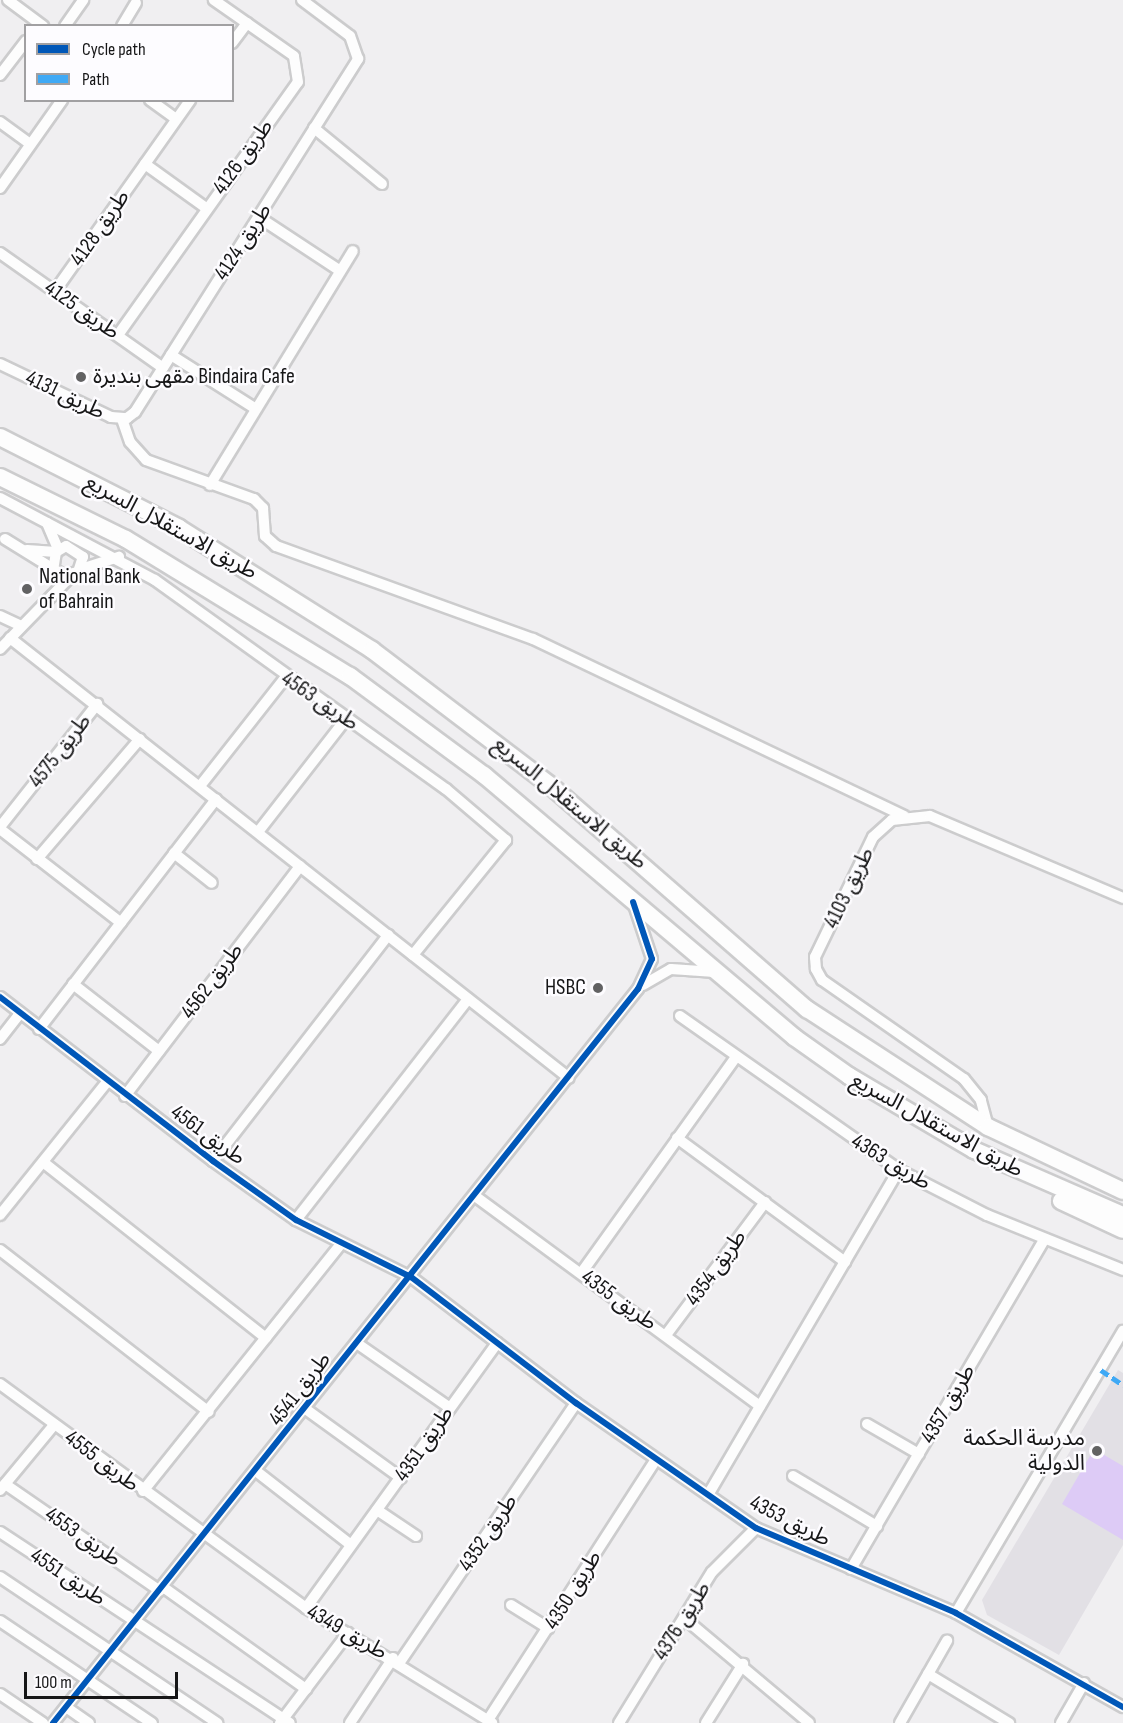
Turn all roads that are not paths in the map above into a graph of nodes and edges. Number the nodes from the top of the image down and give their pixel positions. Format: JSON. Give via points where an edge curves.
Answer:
{"nodes":[{"id":1,"x":8,"y":0,"type":"edge"},
{"id":2,"x":83,"y":0,"type":"edge"},
{"id":3,"x":214,"y":0,"type":"edge"},
{"id":4,"x":302,"y":0,"type":"edge"},
{"id":5,"x":136,"y":3,"type":"dead end"},
{"id":6,"x":247,"y":23,"type":"junction"},
{"id":7,"x":39,"y":24,"type":"edge"},
{"id":8,"x":66,"y":24,"type":"edge"},
{"id":9,"x":123,"y":24,"type":"edge"},
{"id":10,"x":234,"y":40,"type":"edge"},
{"id":11,"x":24,"y":44,"type":"edge"},
{"id":12,"x":0,"y":75,"type":"edge"},
{"id":13,"x":61,"y":102,"type":"edge"},
{"id":14,"x":153,"y":102,"type":"edge"},
{"id":15,"x":189,"y":102,"type":"edge"},
{"id":16,"x":176,"y":119,"type":"junction"},
{"id":17,"x":0,"y":122,"type":"edge"},
{"id":18,"x":314,"y":128,"type":"junction"},
{"id":19,"x":30,"y":144,"type":"junction"},
{"id":20,"x":145,"y":164,"type":"junction"},
{"id":21,"x":382,"y":184,"type":"dead end"},
{"id":22,"x":0,"y":188,"type":"edge"},
{"id":23,"x":206,"y":208,"type":"junction"},
{"id":24,"x":260,"y":218,"type":"junction"},
{"id":25,"x":353,"y":251,"type":"dead end"},
{"id":26,"x":0,"y":253,"type":"edge"},
{"id":27,"x":339,"y":270,"type":"junction"},
{"id":28,"x":55,"y":291,"type":"junction"},
{"id":29,"x":118,"y":335,"type":"junction"},
{"id":30,"x":171,"y":355,"type":"junction"},
{"id":31,"x":0,"y":364,"type":"edge"},
{"id":32,"x":164,"y":368,"type":"junction"},
{"id":33,"x":253,"y":407,"type":"junction"},
{"id":34,"x":122,"y":419,"type":"junction"},
{"id":35,"x":0,"y":437,"type":"edge"},
{"id":36,"x":0,"y":477,"type":"edge"},
{"id":37,"x":210,"y":485,"type":"junction"},
{"id":38,"x":0,"y":498,"type":"edge"},
{"id":39,"x":42,"y":519,"type":"junction"},
{"id":40,"x":3,"y":538,"type":"edge"},
{"id":41,"x":57,"y":551,"type":"junction"},
{"id":42,"x":119,"y":557,"type":"junction"},
{"id":43,"x":55,"y":568,"type":"junction"},
{"id":44,"x":76,"y":572,"type":"junction"},
{"id":45,"x":44,"y":600,"type":"junction"},
{"id":46,"x":0,"y":616,"type":"edge"},
{"id":47,"x":21,"y":626,"type":"junction"},
{"id":48,"x":10,"y":638,"type":"junction"},
{"id":49,"x":0,"y":650,"type":"edge"},
{"id":50,"x":285,"y":678,"type":"junction"},
{"id":51,"x":97,"y":704,"type":"junction"},
{"id":52,"x":346,"y":719,"type":"junction"},
{"id":53,"x":140,"y":739,"type":"junction"},
{"id":54,"x":200,"y":786,"type":"junction"},
{"id":55,"x":216,"y":799,"type":"junction"},
{"id":56,"x":904,"y":816,"type":"junction"},
{"id":57,"x":0,"y":828,"type":"edge"},
{"id":58,"x":258,"y":832,"type":"junction"},
{"id":59,"x":174,"y":854,"type":"junction"},
{"id":60,"x":37,"y":859,"type":"junction"},
{"id":61,"x":300,"y":866,"type":"junction"},
{"id":62,"x":212,"y":882,"type":"dead end"},
{"id":63,"x":1123,"y":898,"type":"edge"},
{"id":64,"x":633,"y":902,"type":"junction"},
{"id":65,"x":121,"y":923,"type":"junction"},
{"id":66,"x":388,"y":935,"type":"junction"},
{"id":67,"x":413,"y":955,"type":"junction"},
{"id":68,"x":716,"y":972,"type":"junction"},
{"id":69,"x":73,"y":984,"type":"junction"},
{"id":70,"x":638,"y":989,"type":"junction"},
{"id":71,"x":0,"y":998,"type":"edge"},
{"id":72,"x":468,"y":999,"type":"junction"},
{"id":73,"x":20,"y":1013,"type":"junction"},
{"id":74,"x":680,"y":1016,"type":"dead end"},
{"id":75,"x":39,"y":1029,"type":"junction"},
{"id":76,"x":0,"y":1039,"type":"edge"},
{"id":77,"x":159,"y":1051,"type":"junction"},
{"id":78,"x":736,"y":1057,"type":"junction"},
{"id":79,"x":569,"y":1078,"type":"junction"},
{"id":80,"x":107,"y":1082,"type":"junction"},
{"id":81,"x":125,"y":1096,"type":"junction"},
{"id":82,"x":988,"y":1127,"type":"junction"},
{"id":83,"x":677,"y":1138,"type":"junction"},
{"id":84,"x":213,"y":1161,"type":"junction"},
{"id":85,"x":43,"y":1162,"type":"junction"},
{"id":86,"x":899,"y":1170,"type":"junction"},
{"id":87,"x":1040,"y":1182,"type":"junction"},
{"id":88,"x":1123,"y":1191,"type":"edge"},
{"id":89,"x":475,"y":1196,"type":"junction"},
{"id":90,"x":765,"y":1202,"type":"junction"},
{"id":91,"x":2,"y":1208,"type":"edge"},
{"id":92,"x":1123,"y":1215,"type":"edge"},
{"id":93,"x":296,"y":1220,"type":"junction"},
{"id":94,"x":1123,"y":1230,"type":"edge"},
{"id":95,"x":1044,"y":1240,"type":"junction"},
{"id":96,"x":341,"y":1244,"type":"junction"},
{"id":97,"x":0,"y":1250,"type":"edge"},
{"id":98,"x":845,"y":1262,"type":"junction"},
{"id":99,"x":1123,"y":1270,"type":"edge"},
{"id":100,"x":582,"y":1272,"type":"junction"},
{"id":101,"x":411,"y":1277,"type":"junction"},
{"id":102,"x":1123,"y":1331,"type":"edge"},
{"id":103,"x":666,"y":1335,"type":"junction"},
{"id":104,"x":266,"y":1338,"type":"junction"},
{"id":105,"x":497,"y":1343,"type":"junction"},
{"id":106,"x":358,"y":1344,"type":"junction"},
{"id":107,"x":0,"y":1385,"type":"edge"},
{"id":108,"x":576,"y":1403,"type":"junction"},
{"id":109,"x":760,"y":1406,"type":"junction"},
{"id":110,"x":450,"y":1408,"type":"junction"},
{"id":111,"x":307,"y":1410,"type":"junction"},
{"id":112,"x":209,"y":1413,"type":"junction"},
{"id":113,"x":867,"y":1424,"type":"dead end"},
{"id":114,"x":54,"y":1425,"type":"junction"},
{"id":115,"x":919,"y":1454,"type":"junction"},
{"id":116,"x":656,"y":1459,"type":"junction"},
{"id":117,"x":256,"y":1471,"type":"junction"},
{"id":118,"x":793,"y":1476,"type":"dead end"},
{"id":119,"x":401,"y":1478,"type":"junction"},
{"id":120,"x":3,"y":1487,"type":"edge"},
{"id":121,"x":143,"y":1491,"type":"junction"},
{"id":122,"x":708,"y":1495,"type":"junction"},
{"id":123,"x":377,"y":1510,"type":"junction"},
{"id":124,"x":877,"y":1526,"type":"junction"},
{"id":125,"x":756,"y":1528,"type":"junction"},
{"id":126,"x":0,"y":1532,"type":"edge"},
{"id":127,"x":416,"y":1536,"type":"dead end"},
{"id":128,"x":205,"y":1537,"type":"junction"},
{"id":129,"x":351,"y":1545,"type":"junction"},
{"id":130,"x":851,"y":1569,"type":"junction"},
{"id":131,"x":0,"y":1577,"type":"edge"},
{"id":132,"x":162,"y":1589,"type":"junction"},
{"id":133,"x":511,"y":1605,"type":"dead end"},
{"id":134,"x":306,"y":1608,"type":"junction"},
{"id":135,"x":956,"y":1613,"type":"junction"},
{"id":136,"x":684,"y":1618,"type":"junction"},
{"id":137,"x":0,"y":1621,"type":"edge"},
{"id":138,"x":135,"y":1622,"type":"junction"},
{"id":139,"x":548,"y":1629,"type":"junction"},
{"id":140,"x":348,"y":1633,"type":"junction"},
{"id":141,"x":946,"y":1641,"type":"dead end"},
{"id":142,"x":110,"y":1653,"type":"junction"},
{"id":143,"x":396,"y":1660,"type":"junction"},
{"id":144,"x":743,"y":1664,"type":"junction"},
{"id":145,"x":928,"y":1674,"type":"junction"},
{"id":146,"x":88,"y":1679,"type":"junction"},
{"id":147,"x":1084,"y":1683,"type":"junction"},
{"id":148,"x":306,"y":1689,"type":"junction"},
{"id":149,"x":0,"y":1694,"type":"edge"},
{"id":150,"x":66,"y":1707,"type":"junction"},
{"id":151,"x":1123,"y":1707,"type":"edge"},
{"id":152,"x":284,"y":1721,"type":"edge"},
{"id":153,"x":490,"y":1722,"type":"edge"},
{"id":154,"x":43,"y":1723,"type":"edge"},
{"id":155,"x":53,"y":1723,"type":"edge"},
{"id":156,"x":89,"y":1723,"type":"edge"},
{"id":157,"x":152,"y":1723,"type":"edge"},
{"id":158,"x":217,"y":1723,"type":"edge"},
{"id":159,"x":350,"y":1723,"type":"edge"},
{"id":160,"x":619,"y":1723,"type":"edge"},
{"id":161,"x":706,"y":1723,"type":"edge"},
{"id":162,"x":809,"y":1723,"type":"edge"},
{"id":163,"x":900,"y":1723,"type":"edge"},
{"id":164,"x":1009,"y":1723,"type":"edge"},
{"id":165,"x":1061,"y":1723,"type":"edge"}],
"edges":[{"from":1,"to":7,"type":"street"},
{"from":2,"to":8,"type":"street"},
{"from":3,"to":6,"type":"street","name":"طريق 4126"},
{"from":4,"to":18,"type":"street","name":"طريق 4124","via":[[350,36],[358,58]]},
{"from":5,"to":9,"type":"street"},
{"from":6,"to":10,"type":"street"},
{"from":6,"to":23,"type":"street","name":"طريق 4126","via":[[294,57],[299,76]]},
{"from":11,"to":12,"type":"street"},
{"from":13,"to":19,"type":"street"},
{"from":14,"to":16,"type":"street"},
{"from":15,"to":16,"type":"street","name":"طريق 4128"},
{"from":16,"to":20,"type":"street","name":"طريق 4128"},
{"from":17,"to":19,"type":"street"},
{"from":18,"to":21,"type":"street"},
{"from":18,"to":24,"type":"street","name":"طريق 4124"},
{"from":19,"to":22,"type":"street"},
{"from":20,"to":23,"type":"street"},
{"from":20,"to":28,"type":"street","name":"طريق 4128"},
{"from":23,"to":29,"type":"street","name":"طريق 4126"},
{"from":24,"to":27,"type":"street"},
{"from":24,"to":30,"type":"street","name":"طريق 4124"},
{"from":25,"to":27,"type":"street"},
{"from":26,"to":28,"type":"street","name":"طريق 4125"},
{"from":27,"to":33,"type":"street"},
{"from":28,"to":29,"type":"street","name":"طريق 4125"},
{"from":29,"to":32,"type":"street","name":"طريق 4125"},
{"from":30,"to":32,"type":"street","name":"طريق 4131"},
{"from":30,"to":33,"type":"street"},
{"from":31,"to":34,"type":"street","name":"طريق 4131"},
{"from":32,"to":34,"type":"street","name":"طريق 4131","via":[[135,412]]},
{"from":33,"to":37,"type":"street"},
{"from":34,"to":37,"type":"street","via":[[130,442],[146,460]]},
{"from":35,"to":82,"type":"main road","name":"طريق الاستقلال السريع","via":[[179,528],[372,650],[551,786],[807,1009]]},
{"from":36,"to":64,"type":"main road","name":"طريق الاستقلال السريع","via":[[126,538],[350,676],[484,775]]},
{"from":37,"to":56,"type":"street","via":[[254,499],[263,508],[265,536],[276,546],[533,639]]},
{"from":38,"to":39,"type":"street","name":"طريق 4563"},
{"from":39,"to":41,"type":"street","via":[[56,535]]},
{"from":39,"to":42,"type":"street","name":"طريق 4563"},
{"from":40,"to":41,"type":"street","via":[[34,553]]},
{"from":40,"to":43,"type":"street","via":[[33,559]]},
{"from":41,"to":43,"type":"street"},
{"from":41,"to":44,"type":"street","via":[[79,549]]},
{"from":42,"to":44,"type":"street"},
{"from":42,"to":50,"type":"street","name":"طريق 4563"},
{"from":43,"to":44,"type":"street"},
{"from":43,"to":45,"type":"street"},
{"from":44,"to":45,"type":"street"},
{"from":45,"to":47,"type":"street"},
{"from":46,"to":47,"type":"street"},
{"from":47,"to":48,"type":"street"},
{"from":48,"to":49,"type":"street"},
{"from":48,"to":51,"type":"street"},
{"from":50,"to":52,"type":"street","name":"طريق 4563"},
{"from":50,"to":54,"type":"street"},
{"from":51,"to":53,"type":"street"},
{"from":51,"to":57,"type":"street","name":"طريق 4575"},
{"from":52,"to":58,"type":"street"},
{"from":52,"to":67,"type":"street","name":"طريق 4563","via":[[446,789],[506,840]]},
{"from":53,"to":54,"type":"street"},
{"from":53,"to":60,"type":"street"},
{"from":54,"to":55,"type":"street"},
{"from":55,"to":58,"type":"street"},
{"from":55,"to":59,"type":"street"},
{"from":56,"to":63,"type":"street","via":[[930,816]]},
{"from":56,"to":82,"type":"street","name":"طريق 4103","via":[[873,837],[815,957],[816,969],[822,980],[970,1085]]},
{"from":57,"to":60,"type":"street","name":"طريق 4575"},
{"from":58,"to":61,"type":"street"},
{"from":59,"to":62,"type":"street"},
{"from":59,"to":65,"type":"street"},
{"from":60,"to":65,"type":"street","name":"طريق 4575"},
{"from":61,"to":66,"type":"street"},
{"from":61,"to":77,"type":"street","name":"طريق 4562"},
{"from":64,"to":68,"type":"main road","name":"طريق الاستقلال السريع"},
{"from":64,"to":70,"type":"street","via":[[652,959]]},
{"from":65,"to":69,"type":"street"},
{"from":66,"to":67,"type":"street"},
{"from":66,"to":84,"type":"street"},
{"from":67,"to":72,"type":"street"},
{"from":68,"to":70,"type":"street","via":[[670,969]]},
{"from":68,"to":87,"type":"main road","name":"طريق الاستقلال السريع","via":[[849,1076]]},
{"from":69,"to":75,"type":"street"},
{"from":69,"to":77,"type":"street"},
{"from":70,"to":79,"type":"street","name":"طريق 4541"},
{"from":71,"to":73,"type":"street","name":"طريق 4561"},
{"from":72,"to":79,"type":"street"},
{"from":72,"to":93,"type":"street"},
{"from":73,"to":75,"type":"street","name":"طريق 4561"},
{"from":73,"to":76,"type":"street"},
{"from":74,"to":78,"type":"street","name":"طريق 4363"},
{"from":75,"to":80,"type":"street","name":"طريق 4561"},
{"from":77,"to":81,"type":"street","name":"طريق 4562"},
{"from":78,"to":83,"type":"street"},
{"from":78,"to":86,"type":"street","name":"طريق 4363"},
{"from":79,"to":89,"type":"street","name":"طريق 4541"},
{"from":80,"to":81,"type":"street","name":"طريق 4561"},
{"from":80,"to":85,"type":"street"},
{"from":81,"to":84,"type":"street","name":"طريق 4561"},
{"from":82,"to":88,"type":"main road","name":"طريق الاستقلال السريع"},
{"from":83,"to":90,"type":"street"},
{"from":83,"to":100,"type":"street"},
{"from":84,"to":93,"type":"street","name":"طريق 4561"},
{"from":85,"to":91,"type":"street"},
{"from":85,"to":104,"type":"street"},
{"from":86,"to":95,"type":"street","name":"طريق 4363"},
{"from":86,"to":98,"type":"street"},
{"from":87,"to":92,"type":"main road","name":"طريق الاستقلال السريع"},
{"from":87,"to":94,"type":"main road","via":[[1059,1200]]},
{"from":89,"to":100,"type":"street","name":"طريق 4355"},
{"from":89,"to":101,"type":"street","name":"طريق 4541"},
{"from":90,"to":98,"type":"street"},
{"from":90,"to":103,"type":"street","name":"طريق 4354"},
{"from":93,"to":96,"type":"street","name":"طريق 4561"},
{"from":95,"to":99,"type":"street","name":"طريق 4363"},
{"from":95,"to":115,"type":"street","name":"طريق 4357"},
{"from":96,"to":101,"type":"street","name":"طريق 4561"},
{"from":96,"to":104,"type":"street"},
{"from":97,"to":112,"type":"street"},
{"from":98,"to":109,"type":"street"},
{"from":100,"to":103,"type":"street","name":"طريق 4355"},
{"from":101,"to":105,"type":"street","name":"طريق 4353"},
{"from":101,"to":106,"type":"street","name":"طريق 4541"},
{"from":102,"to":135,"type":"street"},
{"from":103,"to":109,"type":"street","name":"طريق 4355"},
{"from":104,"to":112,"type":"street"},
{"from":105,"to":108,"type":"street","name":"طريق 4353"},
{"from":105,"to":110,"type":"street","name":"طريق 4351"},
{"from":106,"to":110,"type":"street"},
{"from":106,"to":111,"type":"street","name":"طريق 4541"},
{"from":107,"to":114,"type":"street","name":"طريق 4555"},
{"from":108,"to":116,"type":"street","name":"طريق 4353"},
{"from":108,"to":143,"type":"street","name":"طريق 4352"},
{"from":109,"to":122,"type":"street"},
{"from":110,"to":119,"type":"street","name":"طريق 4351"},
{"from":111,"to":117,"type":"street","name":"طريق 4541"},
{"from":111,"to":119,"type":"street"},
{"from":112,"to":121,"type":"street"},
{"from":113,"to":115,"type":"street"},
{"from":114,"to":120,"type":"street"},
{"from":114,"to":121,"type":"street","name":"طريق 4555"},
{"from":115,"to":124,"type":"street","name":"طريق 4357"},
{"from":116,"to":122,"type":"street","name":"طريق 4353"},
{"from":116,"to":139,"type":"street","name":"طريق 4350"},
{"from":117,"to":128,"type":"street","name":"طريق 4541"},
{"from":117,"to":129,"type":"street"},
{"from":118,"to":124,"type":"street"},
{"from":119,"to":123,"type":"street","name":"طريق 4351"},
{"from":120,"to":132,"type":"street","name":"طريق 4553"},
{"from":121,"to":128,"type":"street","name":"طريق 4555"},
{"from":122,"to":125,"type":"street","name":"طريق 4353"},
{"from":123,"to":127,"type":"street"},
{"from":123,"to":129,"type":"street","name":"طريق 4351"},
{"from":124,"to":130,"type":"street","name":"طريق 4357"},
{"from":125,"to":130,"type":"street","name":"طريق 4353"},
{"from":125,"to":136,"type":"street","name":"طريق 4376","via":[[712,1572]]},
{"from":126,"to":138,"type":"street","name":"طريق 4551"},
{"from":128,"to":132,"type":"street","name":"طريق 4541"},
{"from":128,"to":134,"type":"street","name":"طريق 4349"},
{"from":129,"to":134,"type":"street","name":"طريق 4351"},
{"from":130,"to":135,"type":"street","name":"طريق 4353"},
{"from":131,"to":142,"type":"street","name":"طريق 4551"},
{"from":132,"to":138,"type":"street","name":"طريق 4541"},
{"from":132,"to":148,"type":"street","name":"طريق 4553"},
{"from":133,"to":139,"type":"street"},
{"from":134,"to":140,"type":"street","name":"طريق 4349"},
{"from":135,"to":147,"type":"street","name":"طريق 4353"},
{"from":136,"to":144,"type":"street"},
{"from":136,"to":160,"type":"street","name":"طريق 4376"},
{"from":137,"to":146,"type":"street"},
{"from":138,"to":142,"type":"street","name":"طريق 4541"},
{"from":138,"to":152,"type":"street","name":"طريق 4551"},
{"from":139,"to":153,"type":"street","name":"طريق 4350"},
{"from":140,"to":143,"type":"street","name":"طريق 4349"},
{"from":140,"to":148,"type":"street"},
{"from":141,"to":145,"type":"street"},
{"from":142,"to":146,"type":"street","name":"طريق 4541"},
{"from":142,"to":158,"type":"street","name":"طريق 4551"},
{"from":143,"to":153,"type":"street","name":"طريق 4349"},
{"from":143,"to":159,"type":"street","name":"طريق 4352"},
{"from":144,"to":161,"type":"street"},
{"from":144,"to":162,"type":"street"},
{"from":145,"to":163,"type":"street"},
{"from":145,"to":164,"type":"street"},
{"from":146,"to":150,"type":"street","name":"طريق 4541"},
{"from":146,"to":157,"type":"street"},
{"from":147,"to":151,"type":"street","name":"طريق 4353"},
{"from":147,"to":165,"type":"street"},
{"from":148,"to":152,"type":"street"},
{"from":149,"to":154,"type":"street"},
{"from":150,"to":155,"type":"street","name":"طريق 4541"},
{"from":150,"to":156,"type":"street"}]}
